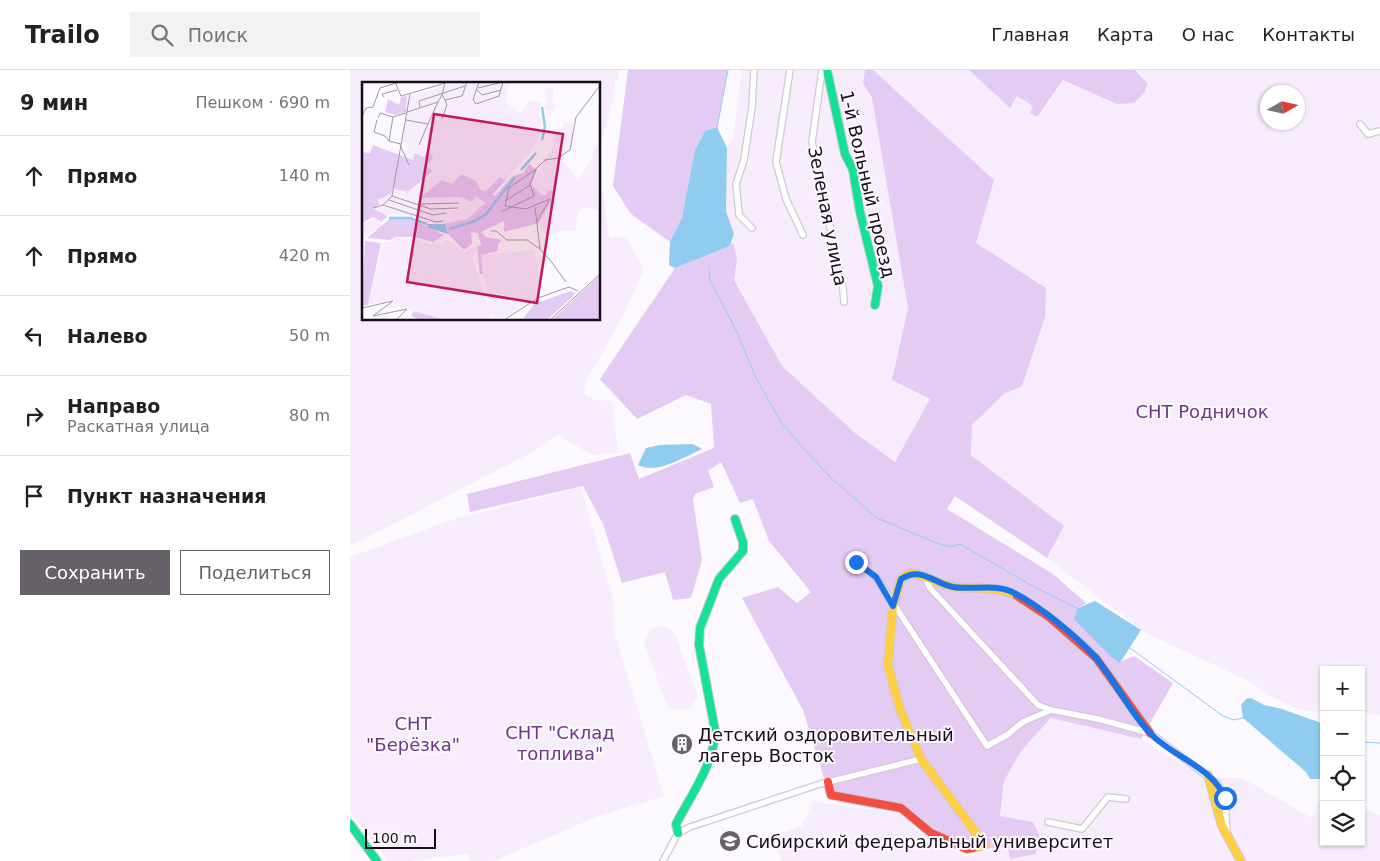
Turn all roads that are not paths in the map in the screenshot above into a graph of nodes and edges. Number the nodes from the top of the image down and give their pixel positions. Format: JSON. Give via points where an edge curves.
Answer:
{"nodes":[{"id":1,"x":754,"y":70,"type":"edge"},
{"id":2,"x":790,"y":70,"type":"edge"},
{"id":3,"x":822,"y":70,"type":"edge"},
{"id":4,"x":827,"y":70,"type":"edge"},
{"id":5,"x":1360,"y":124,"type":"dead end"},
{"id":6,"x":1380,"y":131,"type":"edge"},
{"id":7,"x":752,"y":228,"type":"dead end"},
{"id":8,"x":803,"y":235,"type":"dead end"},
{"id":9,"x":844,"y":302,"type":"dead end"},
{"id":10,"x":876,"y":305,"type":"dead end"},
{"id":11,"x":735,"y":519,"type":"dead end"},
{"id":12,"x":856,"y":562,"type":"dead end"},
{"id":13,"x":928,"y":577,"type":"junction"},
{"id":14,"x":893,"y":606,"type":"junction"},
{"id":15,"x":1051,"y":710,"type":"junction"},
{"id":16,"x":1150,"y":733,"type":"junction"},
{"id":17,"x":921,"y":759,"type":"junction"},
{"id":18,"x":1208,"y":775,"type":"joint"},
{"id":19,"x":828,"y":782,"type":"junction"},
{"id":20,"x":1126,"y":799,"type":"dead end"},
{"id":21,"x":1048,"y":822,"type":"dead end"},
{"id":22,"x":350,"y":824,"type":"edge"},
{"id":23,"x":678,"y":832,"type":"junction"},
{"id":24,"x":377,"y":861,"type":"edge"},
{"id":25,"x":663,"y":861,"type":"edge"},
{"id":26,"x":1241,"y":861,"type":"edge"}],
"edges":[{"from":1,"to":7,"type":"street","via":[[744,160],[736,184],[740,215]]},
{"from":2,"to":8,"type":"street","via":[[776,162],[786,200]]},
{"from":3,"to":9,"type":"street","name":"Зеленая улица","via":[[812,142]]},
{"from":4,"to":10,"type":"street","name":"1-й Вольный проезд","via":[[878,286]]},
{"from":5,"to":6,"type":"street","via":[[1368,134]]},
{"from":11,"to":23,"type":"street","via":[[743,551],[719,579],[700,628],[699,646],[715,743],[676,824]]},
{"from":12,"to":14,"type":"street","via":[[876,577]]},
{"from":13,"to":14,"type":"street","via":[[910,574],[901,579]]},
{"from":13,"to":15,"type":"street","via":[[930,588],[1038,705]]},
{"from":13,"to":16,"type":"street","via":[[952,587],[1009,591],[1049,617],[1096,658]]},
{"from":14,"to":15,"type":"street","via":[[987,746],[1023,722]]},
{"from":14,"to":17,"type":"street","via":[[888,665],[900,709]]},
{"from":15,"to":16,"type":"street"},
{"from":16,"to":18,"type":"street","via":[[1177,756]]},
{"from":17,"to":19,"type":"street"},
{"from":17,"to":19,"type":"street","via":[[985,845],[966,849],[932,833],[901,808],[831,795]]},
{"from":18,"to":26,"type":"street","via":[[1228,840]]},
{"from":19,"to":23,"type":"street"},
{"from":20,"to":21,"type":"street","via":[[1108,798],[1082,829]]},
{"from":22,"to":24,"type":"street"},
{"from":23,"to":25,"type":"street"}]}
